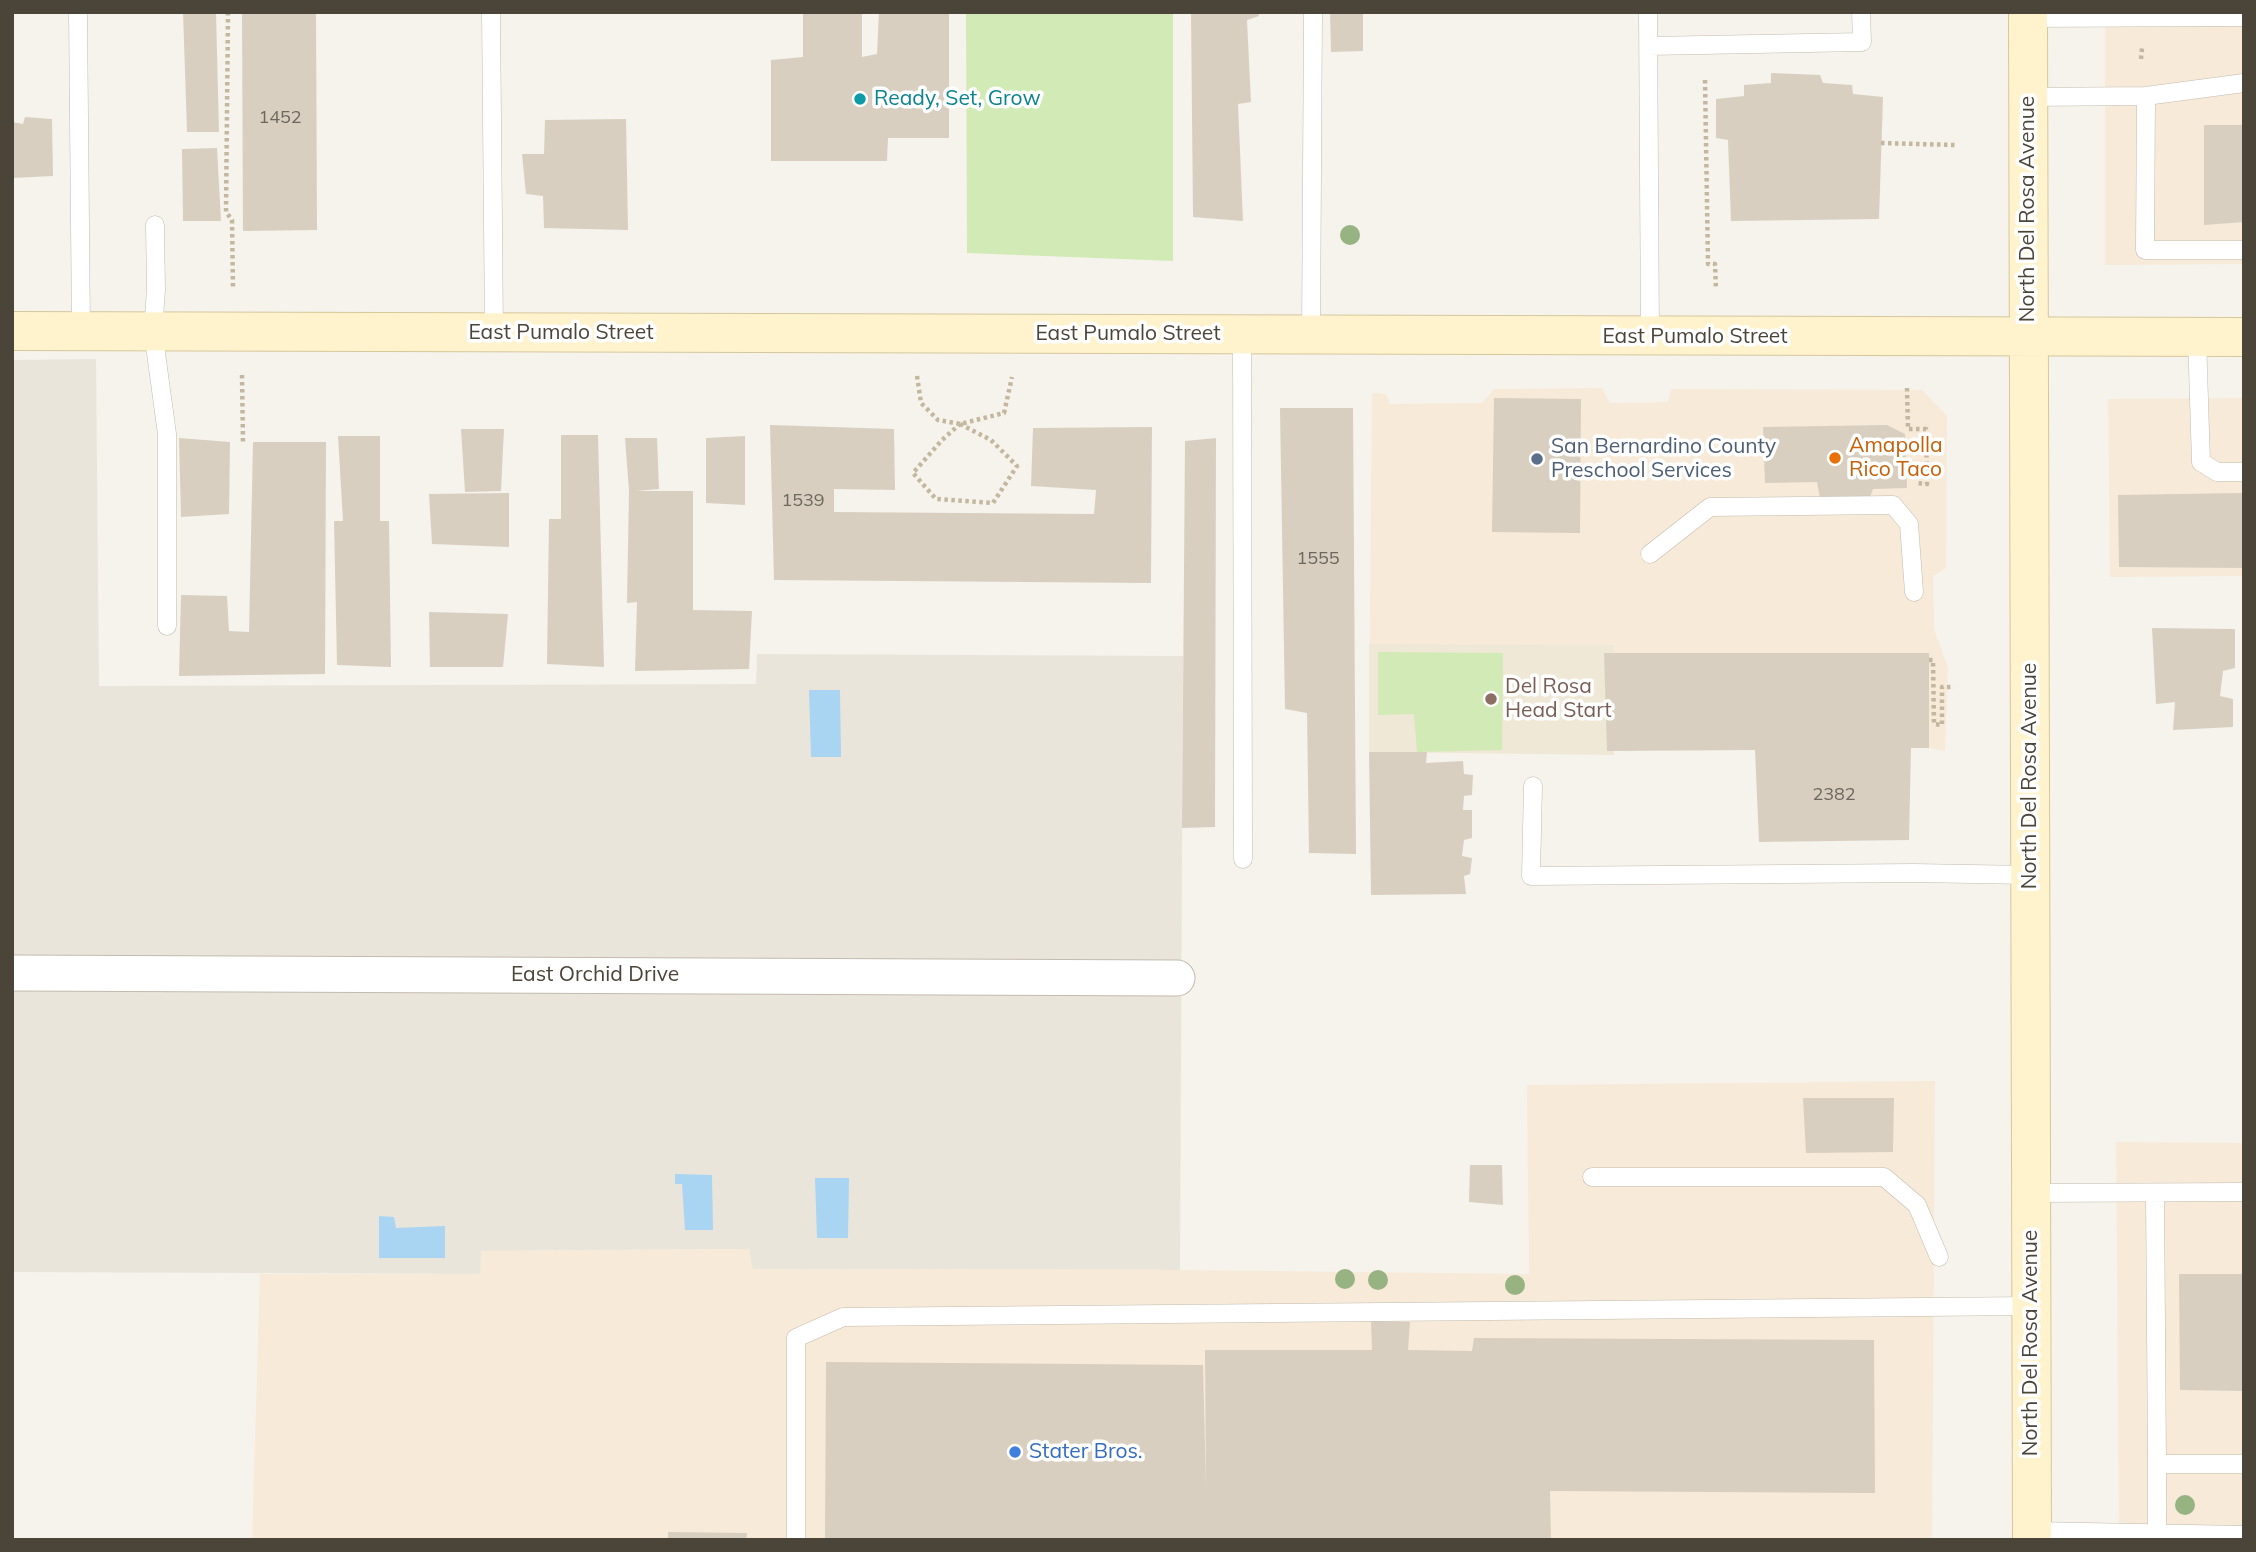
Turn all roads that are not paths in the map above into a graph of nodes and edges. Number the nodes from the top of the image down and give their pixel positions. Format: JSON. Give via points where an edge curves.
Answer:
{"nodes":[{"id":1,"x":78,"y":12,"type":"edge"},
{"id":2,"x":491,"y":12,"type":"edge"},
{"id":3,"x":1313,"y":12,"type":"edge"},
{"id":4,"x":1648,"y":12,"type":"edge"},
{"id":5,"x":1861,"y":12,"type":"edge"},
{"id":6,"x":2028,"y":15,"type":"edge"},
{"id":7,"x":2244,"y":17,"type":"edge"},
{"id":8,"x":1648,"y":46,"type":"junction"},
{"id":9,"x":2244,"y":83,"type":"edge"},
{"id":10,"x":2146,"y":96,"type":"junction"},
{"id":11,"x":2028,"y":97,"type":"junction"},
{"id":12,"x":155,"y":225,"type":"dead end"},
{"id":13,"x":2244,"y":250,"type":"edge"},
{"id":14,"x":12,"y":331,"type":"edge"},
{"id":15,"x":81,"y":331,"type":"junction"},
{"id":16,"x":153,"y":331,"type":"junction"},
{"id":17,"x":495,"y":332,"type":"junction"},
{"id":18,"x":1242,"y":335,"type":"junction"},
{"id":19,"x":1311,"y":335,"type":"junction"},
{"id":20,"x":1650,"y":337,"type":"junction"},
{"id":21,"x":2029,"y":337,"type":"junction"},
{"id":22,"x":2197,"y":337,"type":"junction"},
{"id":23,"x":2244,"y":337,"type":"edge"},
{"id":24,"x":2244,"y":472,"type":"edge"},
{"id":25,"x":1650,"y":554,"type":"dead end"},
{"id":26,"x":1914,"y":592,"type":"dead end"},
{"id":27,"x":167,"y":626,"type":"dead end"},
{"id":28,"x":1532,"y":786,"type":"dead end"},
{"id":29,"x":1243,"y":859,"type":"dead end"},
{"id":30,"x":2030,"y":875,"type":"junction"},
{"id":31,"x":12,"y":973,"type":"edge"},
{"id":32,"x":1177,"y":978,"type":"dead end"},
{"id":33,"x":1592,"y":1177,"type":"dead end"},
{"id":34,"x":2244,"y":1192,"type":"edge"},
{"id":35,"x":2031,"y":1193,"type":"junction"},
{"id":36,"x":2155,"y":1193,"type":"junction"},
{"id":37,"x":1939,"y":1257,"type":"dead end"},
{"id":38,"x":2031,"y":1306,"type":"junction"},
{"id":39,"x":2157,"y":1464,"type":"junction"},
{"id":40,"x":2244,"y":1464,"type":"edge"},
{"id":41,"x":2157,"y":1533,"type":"junction"},
{"id":42,"x":2032,"y":1535,"type":"edge"},
{"id":43,"x":2244,"y":1535,"type":"edge"},
{"id":44,"x":2195,"y":1537,"type":"edge"},
{"id":45,"x":796,"y":1540,"type":"edge"}],
"edges":[{"from":1,"to":15,"type":"lane"},
{"from":2,"to":17,"type":"lane"},
{"from":3,"to":19,"type":"lane"},
{"from":4,"to":8,"type":"lane"},
{"from":5,"to":8,"type":"lane","via":[[1861,42]]},
{"from":6,"to":7,"type":"lane"},
{"from":6,"to":11,"type":"street","name":"North Del Rosa Avenue"},
{"from":8,"to":20,"type":"lane"},
{"from":9,"to":10,"type":"lane"},
{"from":10,"to":11,"type":"lane"},
{"from":10,"to":13,"type":"lane","via":[[2145,250]]},
{"from":11,"to":21,"type":"street","name":"North Del Rosa Avenue"},
{"from":12,"to":16,"type":"lane"},
{"from":14,"to":15,"type":"street","name":"East Pumalo Street"},
{"from":15,"to":16,"type":"street","name":"East Pumalo Street"},
{"from":16,"to":17,"type":"street","name":"East Pumalo Street"},
{"from":16,"to":27,"type":"lane","via":[[167,434]]},
{"from":17,"to":18,"type":"street","name":"East Pumalo Street"},
{"from":18,"to":19,"type":"street","name":"East Pumalo Street"},
{"from":18,"to":29,"type":"lane"},
{"from":19,"to":20,"type":"street","name":"East Pumalo Street"},
{"from":20,"to":21,"type":"street","name":"East Pumalo Street"},
{"from":21,"to":22,"type":"street","name":"East Pumalo Street"},
{"from":21,"to":30,"type":"street","name":"North Del Rosa Avenue"},
{"from":22,"to":23,"type":"street","name":"East Pumalo Street"},
{"from":22,"to":24,"type":"lane","via":[[2201,462],[2217,472]]},
{"from":25,"to":26,"type":"lane","via":[[1710,508],[1893,505],[1909,524]]},
{"from":28,"to":30,"type":"lane","via":[[1531,876]]},
{"from":30,"to":35,"type":"street","name":"North Del Rosa Avenue"},
{"from":31,"to":32,"type":"street","name":"East Orchid Drive"},
{"from":33,"to":37,"type":"lane","via":[[1884,1177],[1917,1205]]},
{"from":34,"to":36,"type":"lane"},
{"from":35,"to":36,"type":"lane"},
{"from":35,"to":38,"type":"street","name":"North Del Rosa Avenue"},
{"from":36,"to":39,"type":"lane"},
{"from":38,"to":42,"type":"street","name":"North Del Rosa Avenue"},
{"from":38,"to":45,"type":"lane","via":[[843,1317],[796,1338]]},
{"from":39,"to":40,"type":"lane"},
{"from":39,"to":41,"type":"lane"},
{"from":41,"to":42,"type":"lane"},
{"from":41,"to":44,"type":"lane"},
{"from":43,"to":44,"type":"lane"}]}
